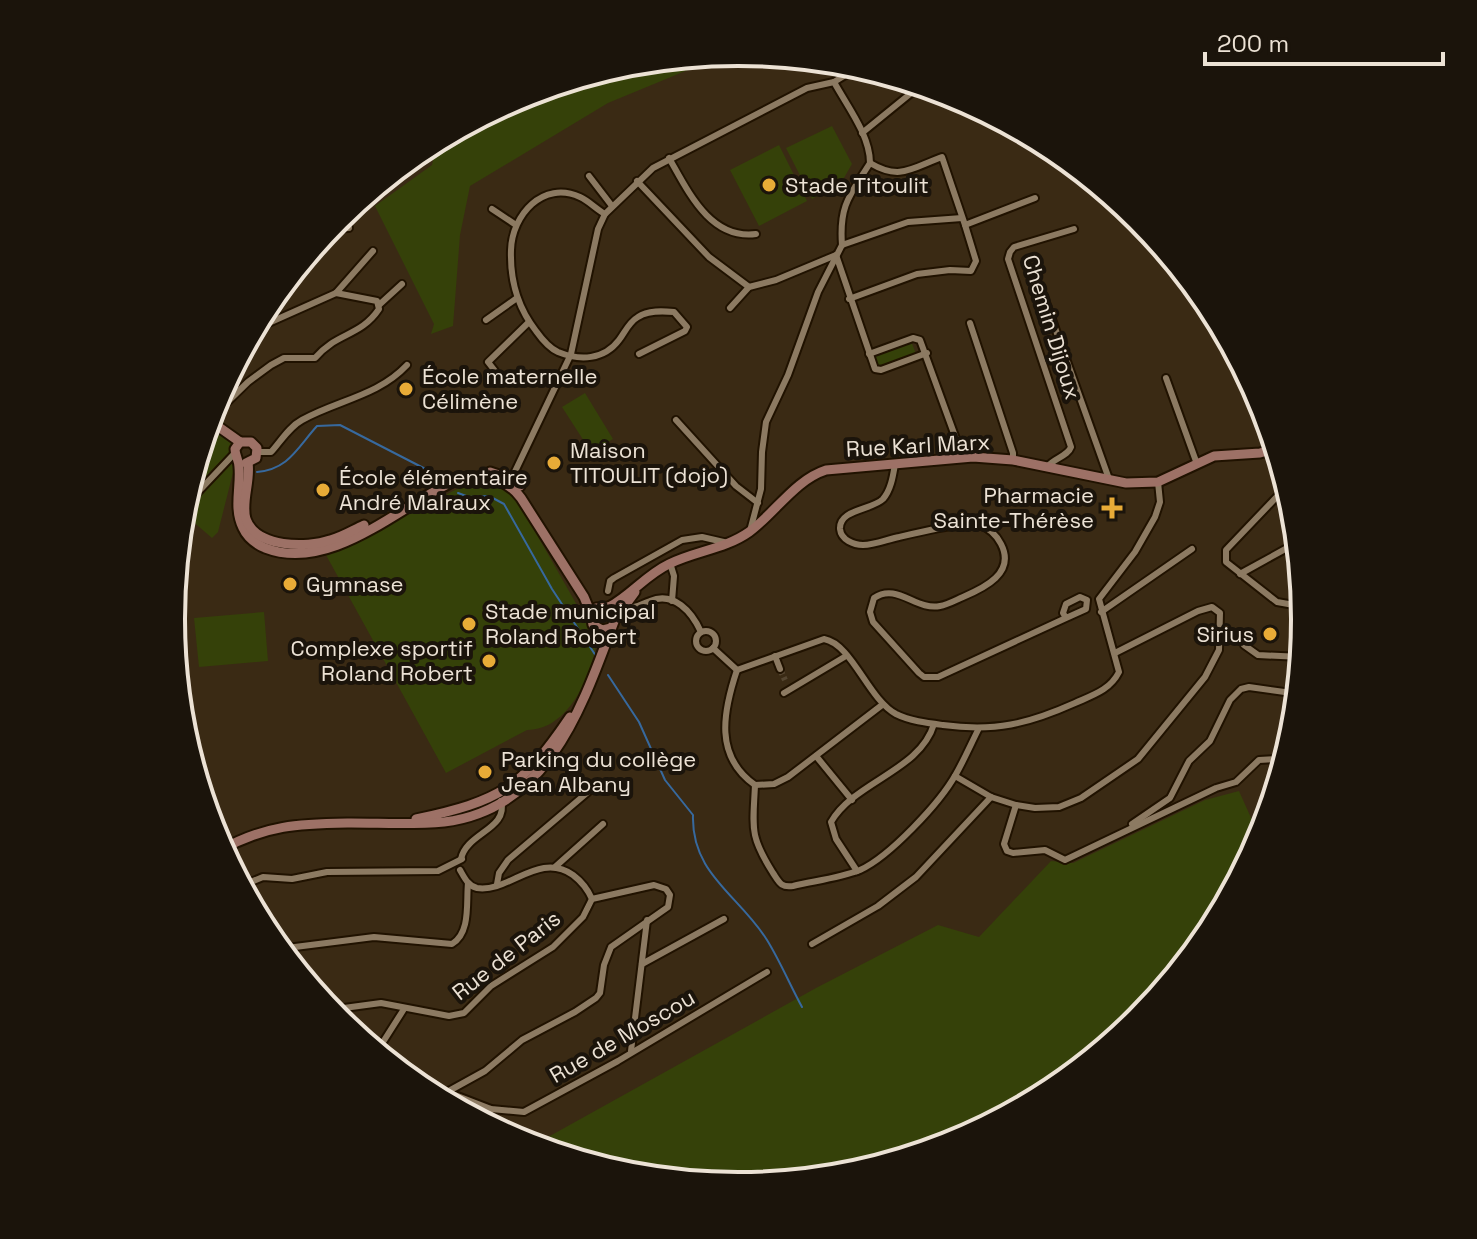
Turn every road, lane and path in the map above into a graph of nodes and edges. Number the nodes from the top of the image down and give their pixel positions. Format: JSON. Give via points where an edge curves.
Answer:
{"nodes":[{"id":1,"x":843,"y":76,"type":"edge"},
{"id":2,"x":834,"y":82,"type":"junction"},
{"id":3,"x":911,"y":93,"type":"edge"},
{"id":4,"x":862,"y":133,"type":"junction"},
{"id":5,"x":669,"y":158,"type":"junction"},
{"id":6,"x":870,"y":163,"type":"junction"},
{"id":7,"x":589,"y":176,"type":"dead end"},
{"id":8,"x":637,"y":181,"type":"junction"},
{"id":9,"x":1035,"y":198,"type":"dead end"},
{"id":10,"x":612,"y":206,"type":"junction"},
{"id":11,"x":492,"y":209,"type":"dead end"},
{"id":12,"x":605,"y":214,"type":"junction"},
{"id":13,"x":964,"y":222,"type":"junction"},
{"id":14,"x":516,"y":225,"type":"junction"},
{"id":15,"x":1074,"y":229,"type":"dead end"},
{"id":16,"x":756,"y":234,"type":"dead end"},
{"id":17,"x":842,"y":245,"type":"junction"},
{"id":18,"x":373,"y":251,"type":"dead end"},
{"id":19,"x":836,"y":255,"type":"junction"},
{"id":20,"x":402,"y":284,"type":"dead end"},
{"id":21,"x":749,"y":287,"type":"junction"},
{"id":22,"x":336,"y":293,"type":"junction"},
{"id":23,"x":1044,"y":297,"type":"dead end"},
{"id":24,"x":517,"y":298,"type":"junction"},
{"id":25,"x":849,"y":299,"type":"junction"},
{"id":26,"x":379,"y":305,"type":"junction"},
{"id":27,"x":730,"y":308,"type":"dead end"},
{"id":28,"x":486,"y":320,"type":"dead end"},
{"id":29,"x":272,"y":321,"type":"edge"},
{"id":30,"x":529,"y":322,"type":"junction"},
{"id":31,"x":970,"y":323,"type":"dead end"},
{"id":32,"x":927,"y":353,"type":"junction"},
{"id":33,"x":571,"y":354,"type":"junction"},
{"id":34,"x":639,"y":354,"type":"dead end"},
{"id":35,"x":869,"y":354,"type":"junction"},
{"id":36,"x":407,"y":365,"type":"dead end"},
{"id":37,"x":495,"y":371,"type":"dead end"},
{"id":38,"x":1166,"y":378,"type":"dead end"},
{"id":39,"x":231,"y":399,"type":"edge"},
{"id":40,"x":676,"y":420,"type":"dead end"},
{"id":41,"x":220,"y":427,"type":"edge"},
{"id":42,"x":240,"y":442,"type":"junction"},
{"id":43,"x":1266,"y":451,"type":"edge"},
{"id":44,"x":257,"y":452,"type":"junction"},
{"id":45,"x":963,"y":458,"type":"junction"},
{"id":46,"x":241,"y":459,"type":"junction"},
{"id":47,"x":1013,"y":460,"type":"junction"},
{"id":48,"x":895,"y":464,"type":"junction"},
{"id":49,"x":1197,"y":464,"type":"junction"},
{"id":50,"x":1047,"y":467,"type":"junction"},
{"id":51,"x":1109,"y":479,"type":"junction"},
{"id":52,"x":510,"y":482,"type":"junction"},
{"id":53,"x":1158,"y":482,"type":"junction"},
{"id":54,"x":200,"y":494,"type":"edge"},
{"id":55,"x":1277,"y":496,"type":"edge"},
{"id":56,"x":758,"y":503,"type":"junction"},
{"id":57,"x":750,"y":531,"type":"junction"},
{"id":58,"x":729,"y":543,"type":"junction"},
{"id":59,"x":1287,"y":548,"type":"edge"},
{"id":60,"x":1192,"y":549,"type":"dead end"},
{"id":61,"x":670,"y":563,"type":"junction"},
{"id":62,"x":1240,"y":574,"type":"junction"},
{"id":63,"x":639,"y":585,"type":"junction"},
{"id":64,"x":608,"y":591,"type":"dead end"},
{"id":65,"x":672,"y":601,"type":"junction"},
{"id":66,"x":1292,"y":605,"type":"edge"},
{"id":67,"x":625,"y":608,"type":"junction"},
{"id":68,"x":600,"y":609,"type":"junction"},
{"id":69,"x":1101,"y":612,"type":"junction"},
{"id":70,"x":1066,"y":618,"type":"junction"},
{"id":71,"x":609,"y":626,"type":"junction"},
{"id":72,"x":701,"y":632,"type":"junction"},
{"id":73,"x":1244,"y":645,"type":"dead end"},
{"id":74,"x":713,"y":648,"type":"junction"},
{"id":75,"x":1115,"y":653,"type":"junction"},
{"id":76,"x":775,"y":656,"type":"junction"},
{"id":77,"x":846,"y":656,"type":"junction"},
{"id":78,"x":1291,"y":656,"type":"edge"},
{"id":79,"x":780,"y":669,"type":"tunnel mouth"},
{"id":80,"x":737,"y":670,"type":"junction"},
{"id":81,"x":786,"y":688,"type":"dead end"},
{"id":82,"x":1287,"y":692,"type":"edge"},
{"id":83,"x":882,"y":705,"type":"junction"},
{"id":84,"x":934,"y":724,"type":"junction"},
{"id":85,"x":978,"y":730,"type":"junction"},
{"id":86,"x":816,"y":756,"type":"junction"},
{"id":87,"x":1274,"y":759,"type":"edge"},
{"id":88,"x":955,"y":776,"type":"junction"},
{"id":89,"x":755,"y":785,"type":"junction"},
{"id":90,"x":588,"y":792,"type":"dead end"},
{"id":91,"x":991,"y":797,"type":"junction"},
{"id":92,"x":500,"y":798,"type":"junction"},
{"id":93,"x":852,"y":800,"type":"junction"},
{"id":94,"x":1016,"y":805,"type":"junction"},
{"id":95,"x":603,"y":824,"type":"dead end"},
{"id":96,"x":1119,"y":833,"type":"junction"},
{"id":97,"x":233,"y":844,"type":"edge"},
{"id":98,"x":462,"y":859,"type":"junction"},
{"id":99,"x":555,"y":867,"type":"junction"},
{"id":100,"x":460,"y":870,"type":"junction"},
{"id":101,"x":438,"y":871,"type":"junction"},
{"id":102,"x":857,"y":871,"type":"junction"},
{"id":103,"x":251,"y":882,"type":"edge"},
{"id":104,"x":468,"y":883,"type":"junction"},
{"id":105,"x":497,"y":884,"type":"junction"},
{"id":106,"x":592,"y":899,"type":"junction"},
{"id":107,"x":724,"y":919,"type":"dead end"},
{"id":108,"x":647,"y":920,"type":"junction"},
{"id":109,"x":812,"y":944,"type":"dead end"},
{"id":110,"x":293,"y":947,"type":"edge"},
{"id":111,"x":642,"y":964,"type":"junction"},
{"id":112,"x":767,"y":972,"type":"dead end"},
{"id":113,"x":344,"y":1008,"type":"edge"},
{"id":114,"x":404,"y":1009,"type":"junction"},
{"id":115,"x":382,"y":1043,"type":"edge"},
{"id":116,"x":631,"y":1051,"type":"junction"},
{"id":117,"x":449,"y":1091,"type":"edge"},
{"id":118,"x":457,"y":1096,"type":"edge"},
{"id":119,"x":491,"y":1109,"type":"junction"},
{"id":120,"x":489,"y":1113,"type":"edge"}],
"edges":[{"from":1,"to":2,"type":"street"},
{"from":2,"to":4,"type":"street"},
{"from":2,"to":5,"type":"street","via":[[807,88]]},
{"from":3,"to":4,"type":"street"},
{"from":4,"to":6,"type":"street"},
{"from":5,"to":8,"type":"street"},
{"from":5,"to":16,"type":"street","via":[[709,218],[734,233]]},
{"from":6,"to":13,"type":"street","via":[[897,174],[942,157]]},
{"from":6,"to":17,"type":"street","via":[[843,208]]},
{"from":7,"to":10,"type":"street"},
{"from":8,"to":10,"type":"street"},
{"from":8,"to":21,"type":"street","via":[[709,257]]},
{"from":9,"to":13,"type":"street"},
{"from":10,"to":12,"type":"street"},
{"from":11,"to":14,"type":"street"},
{"from":12,"to":14,"type":"street","via":[[578,196],[554,192],[537,198]]},
{"from":12,"to":33,"type":"street"},
{"from":13,"to":17,"type":"street","via":[[908,222]]},
{"from":13,"to":25,"type":"street","via":[[976,265],[971,271],[917,274]]},
{"from":14,"to":24,"type":"street","via":[[511,256]]},
{"from":15,"to":50,"type":"street","name":"Chemin Dijoux","via":[[1014,247],[1008,259],[1071,447]]},
{"from":17,"to":19,"type":"street"},
{"from":18,"to":22,"type":"street"},
{"from":19,"to":21,"type":"street"},
{"from":19,"to":25,"type":"street"},
{"from":19,"to":56,"type":"street","via":[[766,422]]},
{"from":20,"to":26,"type":"street"},
{"from":21,"to":27,"type":"street"},
{"from":22,"to":26,"type":"street","via":[[371,298]]},
{"from":22,"to":29,"type":"street"},
{"from":23,"to":51,"type":"street"},
{"from":24,"to":28,"type":"street"},
{"from":24,"to":30,"type":"street"},
{"from":25,"to":35,"type":"street"},
{"from":26,"to":39,"type":"street","via":[[359,331],[336,338],[315,358],[284,358]]},
{"from":30,"to":33,"type":"street","via":[[541,339]]},
{"from":30,"to":37,"type":"street","via":[[488,362]]},
{"from":31,"to":47,"type":"street"},
{"from":32,"to":35,"type":"street","via":[[913,338]]},
{"from":32,"to":35,"type":"street","via":[[881,370],[875,369]]},
{"from":32,"to":45,"type":"street"},
{"from":33,"to":34,"type":"street","via":[[590,358],[606,352],[643,314],[674,312],[687,327]]},
{"from":33,"to":52,"type":"street"},
{"from":36,"to":44,"type":"street","via":[[375,390],[298,422],[271,452]]},
{"from":38,"to":49,"type":"street"},
{"from":40,"to":56,"type":"street"},
{"from":41,"to":42,"type":"main road"},
{"from":42,"to":44,"type":"main road","via":[[251,442]]},
{"from":42,"to":46,"type":"main road","via":[[236,446]]},
{"from":43,"to":49,"type":"main road","name":"Rue Karl Marx","via":[[1214,456]]},
{"from":44,"to":46,"type":"main road","via":[[256,458]]},
{"from":45,"to":47,"type":"main road","name":"Rue Karl Marx"},
{"from":45,"to":48,"type":"main road","name":"Rue Karl Marx"},
{"from":46,"to":52,"type":"main road","via":[[238,507],[244,531],[260,546],[295,554],[325,551],[348,541],[460,480],[489,477]]},
{"from":46,"to":54,"type":"street"},
{"from":47,"to":50,"type":"main road","name":"Rue Karl Marx"},
{"from":48,"to":57,"type":"main road","name":"Rue Karl Marx","via":[[838,467],[815,474]]},
{"from":48,"to":70,"type":"street","via":[[885,496],[841,524],[844,538],[867,545],[978,524],[995,534],[1005,555],[1003,568],[990,585],[941,606],[896,594],[874,598],[873,622],[919,673],[938,677]]},
{"from":49,"to":53,"type":"main road","name":"Rue Karl Marx"},
{"from":50,"to":51,"type":"main road","name":"Rue Karl Marx"},
{"from":51,"to":53,"type":"main road","name":"Rue Karl Marx"},
{"from":52,"to":68,"type":"main road","via":[[521,488],[584,597]]},
{"from":53,"to":69,"type":"street","via":[[1158,510],[1135,552],[1102,593]]},
{"from":55,"to":62,"type":"street","via":[[1226,550],[1226,562]]},
{"from":56,"to":57,"type":"street"},
{"from":57,"to":58,"type":"main road","name":"Rue Karl Marx"},
{"from":58,"to":61,"type":"main road","name":"Rue Karl Marx"},
{"from":58,"to":64,"type":"street","via":[[702,537],[682,540],[614,578]]},
{"from":59,"to":62,"type":"street"},
{"from":60,"to":69,"type":"street"},
{"from":61,"to":63,"type":"main road","name":"Rue Karl Marx"},
{"from":61,"to":65,"type":"street"},
{"from":62,"to":66,"type":"street","via":[[1277,602]]},
{"from":63,"to":67,"type":"main road"},
{"from":63,"to":68,"type":"main road","name":"Rue Karl Marx"},
{"from":65,"to":67,"type":"street","via":[[658,598]]},
{"from":65,"to":72,"type":"street","via":[[692,614]]},
{"from":67,"to":71,"type":"main road"},
{"from":68,"to":71,"type":"main road","via":[[614,612]]},
{"from":68,"to":71,"type":"main road","via":[[593,625]]},
{"from":69,"to":75,"type":"street"},
{"from":70,"to":70,"type":"street","via":[[1066,604],[1084,597],[1086,609]]},
{"from":71,"to":92,"type":"main road","via":[[581,701],[530,771]]},
{"from":72,"to":74,"type":"street","via":[[713,633]]},
{"from":72,"to":74,"type":"street","via":[[696,645],[703,651]]},
{"from":73,"to":78,"type":"street","via":[[1258,655]]},
{"from":74,"to":80,"type":"street"},
{"from":75,"to":85,"type":"street","via":[[1119,672],[1106,689],[1045,716]]},
{"from":75,"to":94,"type":"street","via":[[1198,611],[1212,607],[1220,613],[1219,650],[1212,669],[1138,759],[1059,807]]},
{"from":76,"to":77,"type":"street","via":[[824,639]]},
{"from":76,"to":79,"type":"street"},
{"from":76,"to":80,"type":"street"},
{"from":77,"to":81,"type":"street"},
{"from":77,"to":83,"type":"street"},
{"from":80,"to":89,"type":"street","via":[[727,707],[728,752]]},
{"from":82,"to":96,"type":"street","via":[[1241,689],[1210,741],[1189,761],[1170,798]]},
{"from":83,"to":84,"type":"street","via":[[905,718]]},
{"from":83,"to":86,"type":"street"},
{"from":84,"to":85,"type":"street"},
{"from":84,"to":93,"type":"street","via":[[920,750]]},
{"from":85,"to":88,"type":"street"},
{"from":86,"to":89,"type":"street","via":[[774,784]]},
{"from":86,"to":93,"type":"street"},
{"from":87,"to":96,"type":"street","via":[[1259,760],[1236,782]]},
{"from":88,"to":91,"type":"street"},
{"from":88,"to":102,"type":"street","via":[[893,847]]},
{"from":89,"to":102,"type":"street","via":[[755,844],[781,884]]},
{"from":90,"to":105,"type":"street","via":[[508,860]]},
{"from":91,"to":94,"type":"street"},
{"from":91,"to":109,"type":"street","via":[[916,877]]},
{"from":92,"to":97,"type":"main road","via":[[398,823],[295,824]]},
{"from":92,"to":98,"type":"street","via":[[504,809],[499,820],[472,839]]},
{"from":93,"to":102,"type":"street","via":[[831,822]]},
{"from":94,"to":96,"type":"street","via":[[1004,844],[1013,853],[1045,850],[1065,860]]},
{"from":95,"to":99,"type":"street"},
{"from":98,"to":100,"type":"street"},
{"from":98,"to":101,"type":"street"},
{"from":99,"to":105,"type":"street"},
{"from":99,"to":106,"type":"street","via":[[574,876]]},
{"from":100,"to":101,"type":"street"},
{"from":100,"to":104,"type":"street"},
{"from":101,"to":103,"type":"street","via":[[327,872]]},
{"from":104,"to":105,"type":"street","via":[[477,888]]},
{"from":104,"to":110,"type":"street","via":[[464,929],[452,944],[374,937]]},
{"from":106,"to":108,"type":"street","via":[[660,886],[670,895],[668,907]]},
{"from":106,"to":114,"type":"street","name":"Rue de Paris","via":[[583,917],[553,947],[491,986],[464,1013],[448,1016]]},
{"from":107,"to":111,"type":"street"},
{"from":108,"to":111,"type":"street"},
{"from":108,"to":117,"type":"street","via":[[611,947],[596,998],[522,1040],[485,1071]]},
{"from":111,"to":116,"type":"street"},
{"from":112,"to":116,"type":"street","name":"Rue de Moscou"},
{"from":113,"to":114,"type":"street","name":"Rue de Paris","via":[[381,1003]]},
{"from":114,"to":115,"type":"street"},
{"from":116,"to":119,"type":"street","name":"Rue de Moscou","via":[[524,1112]]},
{"from":118,"to":119,"type":"street","name":"Rue de Moscou"},
{"from":119,"to":120,"type":"street"}]}
